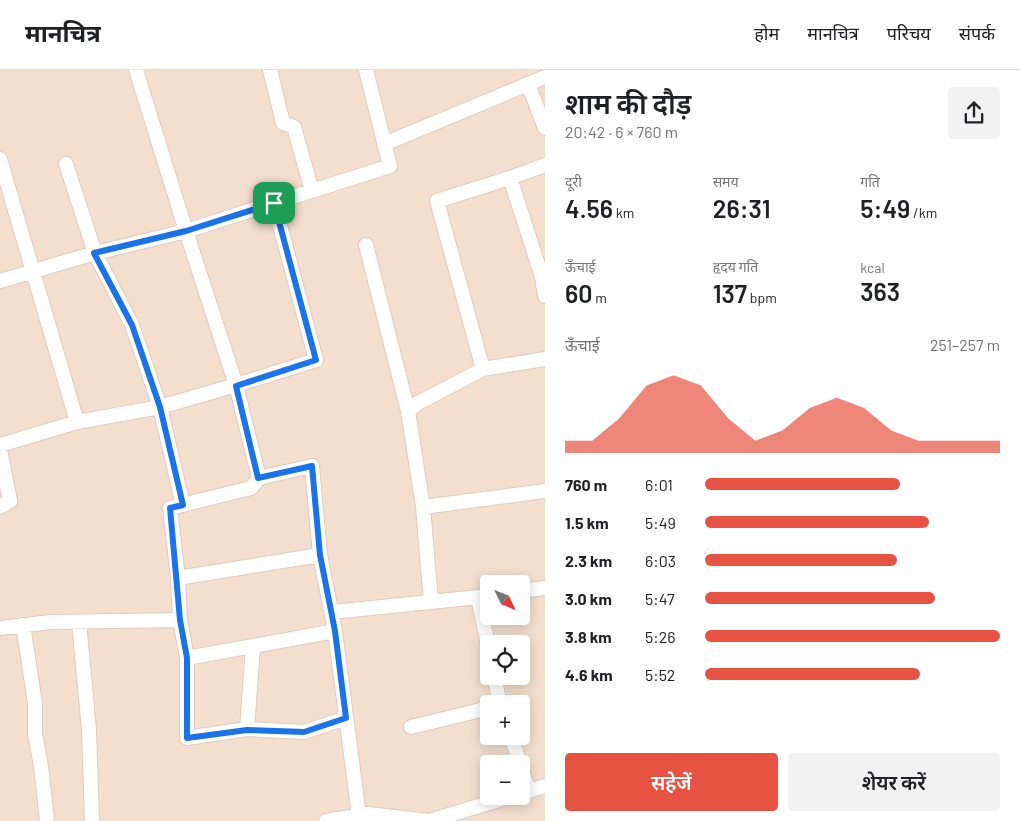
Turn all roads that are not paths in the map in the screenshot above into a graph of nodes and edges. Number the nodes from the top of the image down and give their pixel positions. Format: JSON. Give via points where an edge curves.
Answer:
{"nodes":[{"id":1,"x":136,"y":70,"type":"edge"},
{"id":2,"x":270,"y":70,"type":"edge"},
{"id":3,"x":366,"y":70,"type":"edge"},
{"id":4,"x":545,"y":77,"type":"edge"},
{"id":5,"x":528,"y":84,"type":"junction"},
{"id":6,"x":545,"y":128,"type":"edge"},
{"id":7,"x":384,"y":144,"type":"junction"},
{"id":8,"x":0,"y":159,"type":"edge"},
{"id":9,"x":66,"y":164,"type":"dead end"},
{"id":10,"x":545,"y":165,"type":"edge"},
{"id":11,"x":510,"y":178,"type":"junction"},
{"id":12,"x":312,"y":191,"type":"junction"},
{"id":13,"x":274,"y":203,"type":"junction"},
{"id":14,"x":186,"y":231,"type":"junction"},
{"id":15,"x":366,"y":245,"type":"dead end"},
{"id":16,"x":94,"y":253,"type":"junction"},
{"id":17,"x":34,"y":272,"type":"junction"},
{"id":18,"x":543,"y":277,"type":"edge"},
{"id":19,"x":0,"y":282,"type":"edge"},
{"id":20,"x":545,"y":296,"type":"edge"},
{"id":21,"x":545,"y":359,"type":"edge"},
{"id":22,"x":483,"y":369,"type":"junction"},
{"id":23,"x":236,"y":386,"type":"junction"},
{"id":24,"x":160,"y":407,"type":"junction"},
{"id":25,"x":408,"y":411,"type":"junction"},
{"id":26,"x":77,"y":422,"type":"junction"},
{"id":27,"x":0,"y":446,"type":"edge"},
{"id":28,"x":0,"y":450,"type":"edge"},
{"id":29,"x":258,"y":478,"type":"junction"},
{"id":30,"x":545,"y":491,"type":"edge"},
{"id":31,"x":183,"y":505,"type":"junction"},
{"id":32,"x":0,"y":507,"type":"edge"},
{"id":33,"x":423,"y":507,"type":"junction"},
{"id":34,"x":320,"y":555,"type":"junction"},
{"id":35,"x":178,"y":578,"type":"junction"},
{"id":36,"x":545,"y":588,"type":"edge"},
{"id":37,"x":530,"y":590,"type":"edge"},
{"id":38,"x":480,"y":596,"type":"edge"},
{"id":39,"x":431,"y":601,"type":"junction"},
{"id":40,"x":332,"y":612,"type":"junction"},
{"id":41,"x":180,"y":620,"type":"junction"},
{"id":42,"x":79,"y":622,"type":"junction"},
{"id":43,"x":23,"y":626,"type":"junction"},
{"id":44,"x":0,"y":628,"type":"edge"},
{"id":45,"x":335,"y":631,"type":"junction"},
{"id":46,"x":253,"y":646,"type":"junction"},
{"id":47,"x":187,"y":658,"type":"junction"},
{"id":48,"x":480,"y":710,"type":"edge"},
{"id":49,"x":346,"y":718,"type":"junction"},
{"id":50,"x":411,"y":728,"type":"dead end"},
{"id":51,"x":247,"y":730,"type":"junction"},
{"id":52,"x":545,"y":786,"type":"edge"},
{"id":53,"x":530,"y":790,"type":"edge"},
{"id":54,"x":483,"y":805,"type":"edge"},
{"id":55,"x":350,"y":818,"type":"edge"},
{"id":56,"x":434,"y":820,"type":"edge"},
{"id":57,"x":47,"y":821,"type":"edge"},
{"id":58,"x":92,"y":821,"type":"edge"},
{"id":59,"x":326,"y":821,"type":"edge"}],
"edges":[{"from":1,"to":14,"type":"street"},
{"from":2,"to":12,"type":"street","via":[[283,123],[294,127]]},
{"from":3,"to":7,"type":"street"},
{"from":4,"to":5,"type":"street"},
{"from":5,"to":6,"type":"street"},
{"from":5,"to":7,"type":"street"},
{"from":7,"to":12,"type":"street","via":[[390,166]]},
{"from":8,"to":17,"type":"street"},
{"from":9,"to":16,"type":"street"},
{"from":10,"to":11,"type":"street"},
{"from":11,"to":18,"type":"street"},
{"from":11,"to":22,"type":"street","via":[[437,200]]},
{"from":12,"to":13,"type":"street"},
{"from":13,"to":14,"type":"street"},
{"from":13,"to":23,"type":"street","via":[[316,360]]},
{"from":14,"to":16,"type":"street"},
{"from":14,"to":23,"type":"street"},
{"from":15,"to":25,"type":"street"},
{"from":16,"to":17,"type":"street"},
{"from":16,"to":24,"type":"street","via":[[132,325]]},
{"from":17,"to":19,"type":"street"},
{"from":17,"to":26,"type":"street"},
{"from":18,"to":20,"type":"street"},
{"from":21,"to":22,"type":"street"},
{"from":22,"to":25,"type":"street"},
{"from":23,"to":24,"type":"street"},
{"from":23,"to":29,"type":"street"},
{"from":24,"to":26,"type":"street"},
{"from":24,"to":31,"type":"street"},
{"from":25,"to":33,"type":"street"},
{"from":26,"to":27,"type":"street"},
{"from":28,"to":32,"type":"street","via":[[10,501]]},
{"from":29,"to":31,"type":"street","via":[[251,488]]},
{"from":29,"to":34,"type":"street","via":[[312,466]]},
{"from":30,"to":33,"type":"street"},
{"from":31,"to":35,"type":"street","via":[[170,508]]},
{"from":33,"to":39,"type":"street"},
{"from":34,"to":35,"type":"street"},
{"from":34,"to":40,"type":"street"},
{"from":35,"to":41,"type":"street"},
{"from":36,"to":37,"type":"street"},
{"from":38,"to":39,"type":"street"},
{"from":39,"to":40,"type":"street"},
{"from":40,"to":45,"type":"street"},
{"from":41,"to":42,"type":"street"},
{"from":41,"to":47,"type":"street"},
{"from":42,"to":43,"type":"street"},
{"from":42,"to":58,"type":"street","via":[[89,730]]},
{"from":43,"to":44,"type":"street"},
{"from":43,"to":57,"type":"street","via":[[35,703],[35,734],[42,766]]},
{"from":45,"to":46,"type":"street"},
{"from":45,"to":49,"type":"street"},
{"from":46,"to":47,"type":"street"},
{"from":46,"to":51,"type":"street"},
{"from":47,"to":51,"type":"street","via":[[187,738]]},
{"from":48,"to":50,"type":"street"},
{"from":49,"to":51,"type":"street","via":[[304,732]]},
{"from":49,"to":55,"type":"street"},
{"from":52,"to":53,"type":"street"},
{"from":54,"to":56,"type":"street"},
{"from":55,"to":56,"type":"street","via":[[368,814]]},
{"from":55,"to":59,"type":"street"}]}
